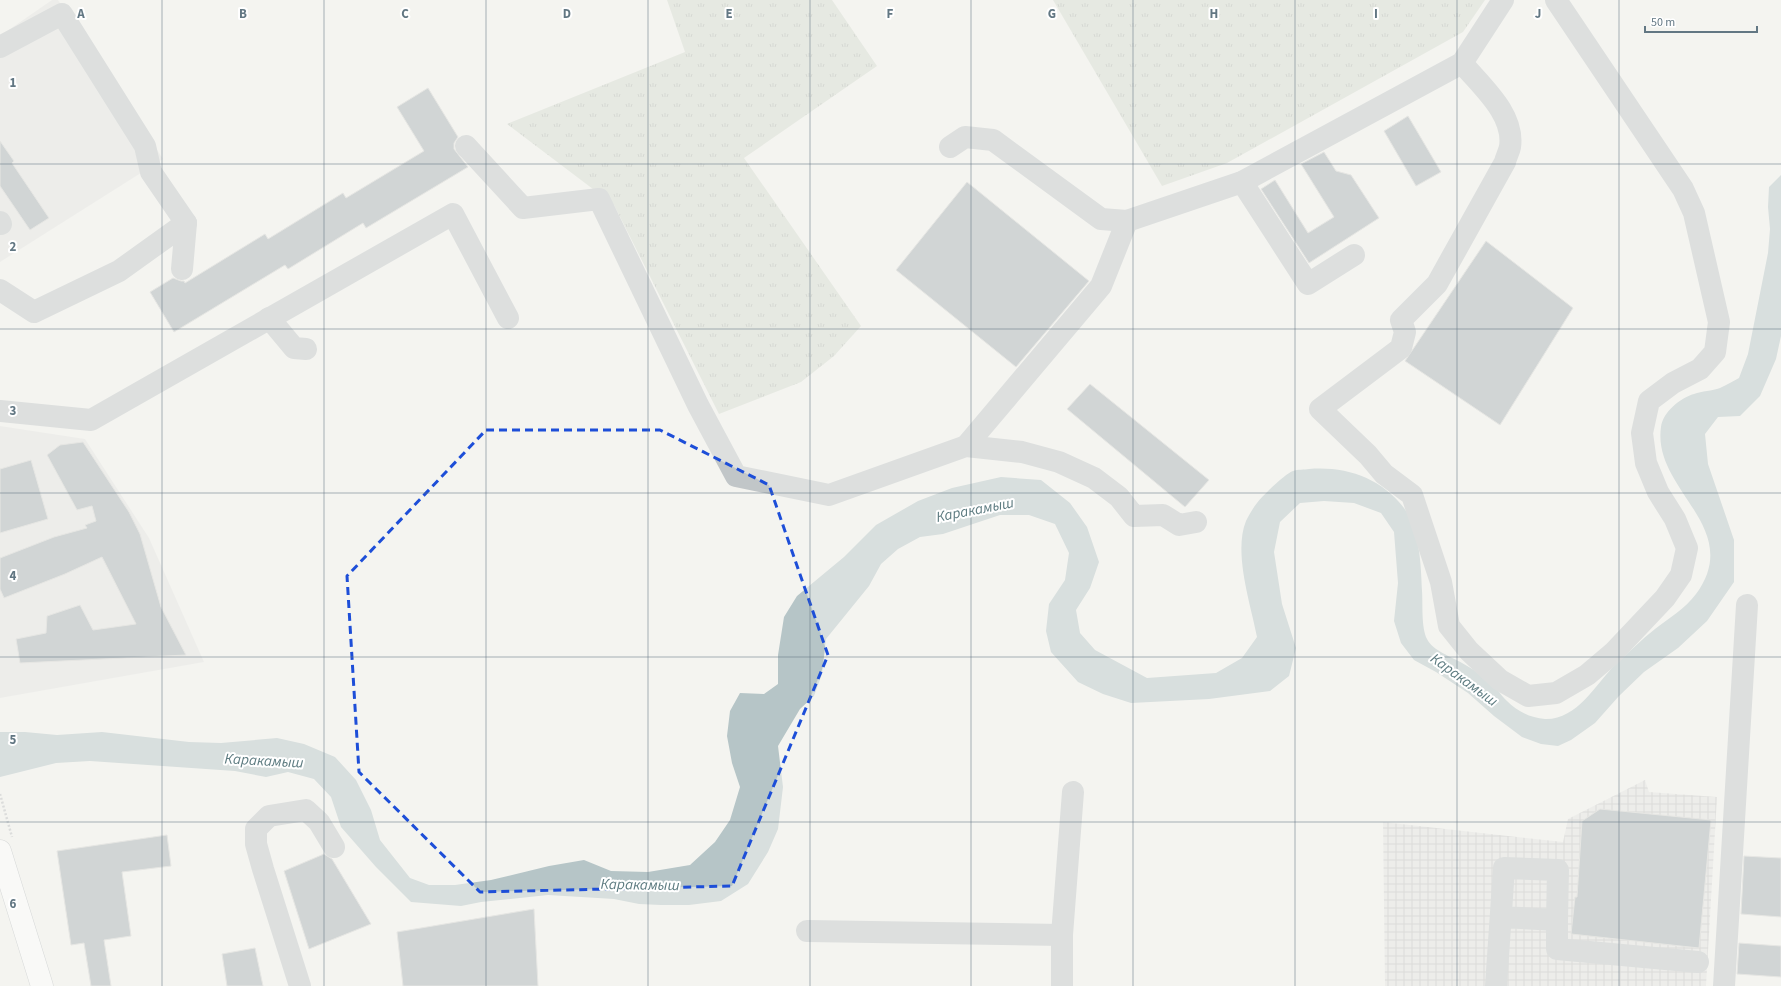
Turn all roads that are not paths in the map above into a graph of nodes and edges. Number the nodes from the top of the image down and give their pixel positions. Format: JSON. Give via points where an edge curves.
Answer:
{"nodes":[{"id":1,"x":1503,"y":0,"type":"edge"},
{"id":2,"x":1556,"y":0,"type":"edge"},
{"id":3,"x":0,"y":47,"type":"edge"},
{"id":4,"x":1462,"y":63,"type":"junction"},
{"id":5,"x":466,"y":146,"type":"dead end"},
{"id":6,"x":950,"y":147,"type":"dead end"},
{"id":7,"x":1242,"y":182,"type":"junction"},
{"id":8,"x":1127,"y":221,"type":"junction"},
{"id":9,"x":186,"y":223,"type":"junction"},
{"id":10,"x":1354,"y":255,"type":"dead end"},
{"id":11,"x":182,"y":269,"type":"dead end"},
{"id":12,"x":0,"y":290,"type":"edge"},
{"id":13,"x":269,"y":318,"type":"junction"},
{"id":14,"x":508,"y":318,"type":"dead end"},
{"id":15,"x":306,"y":349,"type":"dead end"},
{"id":16,"x":0,"y":411,"type":"edge"},
{"id":17,"x":966,"y":446,"type":"junction"},
{"id":18,"x":1196,"y":522,"type":"dead end"},
{"id":19,"x":1747,"y":604,"type":"dead end"},
{"id":20,"x":1073,"y":792,"type":"dead end"},
{"id":21,"x":334,"y":847,"type":"dead end"},
{"id":22,"x":0,"y":851,"type":"edge"},
{"id":23,"x":1500,"y":917,"type":"junction"},
{"id":24,"x":1557,"y":920,"type":"junction"},
{"id":25,"x":807,"y":931,"type":"dead end"},
{"id":26,"x":1062,"y":935,"type":"junction"},
{"id":27,"x":1698,"y":962,"type":"dead end"},
{"id":28,"x":42,"y":986,"type":"edge"},
{"id":29,"x":300,"y":986,"type":"edge"},
{"id":30,"x":1062,"y":986,"type":"edge"},
{"id":31,"x":1496,"y":986,"type":"edge"},
{"id":32,"x":1724,"y":986,"type":"edge"}],
"edges":[{"from":1,"to":4,"type":"street"},
{"from":2,"to":4,"type":"street","via":[[1683,189],[1694,213],[1719,322],[1715,352],[1700,369],[1673,383],[1648,401],[1642,432],[1646,463],[1687,548],[1682,575],[1665,598],[1613,653],[1587,675],[1556,693],[1528,696],[1500,680],[1469,651],[1449,626],[1442,582],[1412,495],[1384,474],[1320,409],[1401,348],[1405,332],[1401,320],[1437,284],[1505,162],[1510,147],[1509,124],[1497,105]]},
{"from":3,"to":9,"type":"street","via":[[62,14],[145,146],[151,172]]},
{"from":4,"to":7,"type":"street"},
{"from":5,"to":17,"type":"street","via":[[523,208],[599,199],[698,404],[736,476],[829,495]]},
{"from":6,"to":8,"type":"street","via":[[965,137],[993,140],[1101,220]]},
{"from":7,"to":8,"type":"street"},
{"from":7,"to":10,"type":"street","via":[[1308,284]]},
{"from":8,"to":17,"type":"street","via":[[1101,286]]},
{"from":9,"to":11,"type":"street"},
{"from":9,"to":12,"type":"street","via":[[119,271],[34,312]]},
{"from":13,"to":14,"type":"street","via":[[453,214]]},
{"from":13,"to":15,"type":"street","via":[[294,348]]},
{"from":13,"to":16,"type":"street","via":[[91,420]]},
{"from":17,"to":18,"type":"street","via":[[1022,452],[1060,462],[1094,478],[1119,497],[1134,516],[1163,516],[1179,525]]},
{"from":19,"to":32,"type":"street"},
{"from":20,"to":26,"type":"street"},
{"from":21,"to":29,"type":"street","via":[[319,822],[306,810],[269,816],[256,829],[256,844],[263,869]]},
{"from":22,"to":28,"type":"main road"},
{"from":23,"to":24,"type":"street"},
{"from":23,"to":24,"type":"street","via":[[1504,868],[1558,870]]},
{"from":23,"to":31,"type":"street"},
{"from":24,"to":27,"type":"street","via":[[1557,949]]},
{"from":25,"to":26,"type":"street"},
{"from":26,"to":30,"type":"street"}]}
